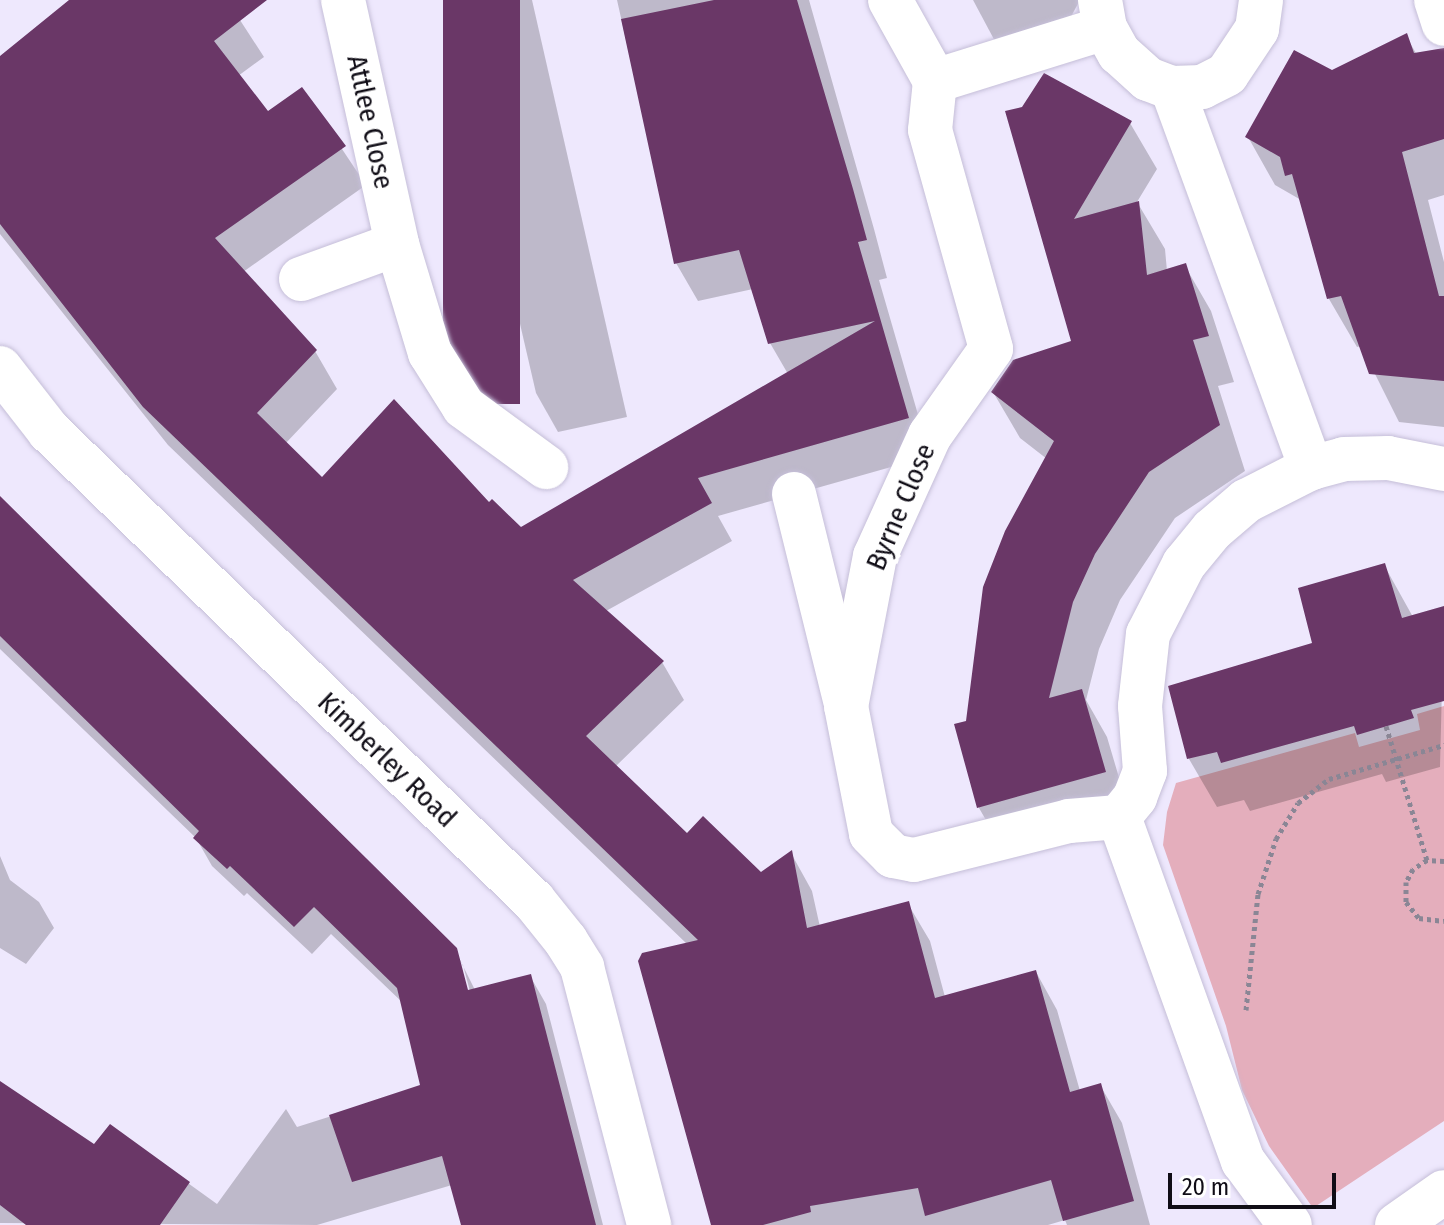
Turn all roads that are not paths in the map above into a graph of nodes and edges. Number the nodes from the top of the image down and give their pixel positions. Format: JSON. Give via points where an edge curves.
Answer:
{"nodes":[{"id":1,"x":343,"y":0,"type":"edge"},
{"id":2,"x":890,"y":0,"type":"edge"},
{"id":3,"x":1261,"y":0,"type":"edge"},
{"id":4,"x":1436,"y":0,"type":"edge"},
{"id":5,"x":1103,"y":14,"type":"edge"},
{"id":6,"x":1444,"y":24,"type":"edge"},
{"id":7,"x":935,"y":81,"type":"junction"},
{"id":8,"x":1172,"y":88,"type":"junction"},
{"id":9,"x":397,"y":244,"type":"junction"},
{"id":10,"x":301,"y":279,"type":"dead end"},
{"id":11,"x":0,"y":368,"type":"edge"},
{"id":12,"x":546,"y":467,"type":"dead end"},
{"id":13,"x":1311,"y":468,"type":"junction"},
{"id":14,"x":1444,"y":469,"type":"edge"},
{"id":15,"x":794,"y":494,"type":"dead end"},
{"id":16,"x":846,"y":706,"type":"junction"},
{"id":17,"x":1119,"y":817,"type":"junction"},
{"id":18,"x":1444,"y":1192,"type":"edge"},
{"id":19,"x":649,"y":1225,"type":"edge"},
{"id":20,"x":1290,"y":1225,"type":"edge"},
{"id":21,"x":1397,"y":1225,"type":"edge"}],
"edges":[{"from":1,"to":9,"type":"street","name":"Attlee Close"},
{"from":2,"to":7,"type":"street"},
{"from":3,"to":8,"type":"street","via":[[1257,29],[1227,74],[1202,87]]},
{"from":4,"to":6,"type":"street"},
{"from":5,"to":7,"type":"street"},
{"from":5,"to":8,"type":"street","via":[[1131,66]]},
{"from":7,"to":16,"type":"street","name":"Byrne Close","via":[[930,130],[991,349],[930,435],[875,556]]},
{"from":8,"to":13,"type":"street"},
{"from":9,"to":10,"type":"street"},
{"from":9,"to":12,"type":"street","name":"Attlee Close","via":[[430,353],[464,407]]},
{"from":11,"to":19,"type":"street","name":"Kimberley Road","via":[[59,441],[534,901],[566,941],[582,967]]},
{"from":13,"to":14,"type":"street","via":[[1344,459],[1388,458]]},
{"from":13,"to":17,"type":"street","via":[[1246,501],[1212,530],[1163,600],[1141,669],[1145,771],[1135,797]]},
{"from":15,"to":16,"type":"street"},
{"from":16,"to":17,"type":"street","name":"Byrne Close","via":[[871,834],[893,856],[914,860],[1069,821]]},
{"from":17,"to":20,"type":"street","via":[[1243,1161]]},
{"from":18,"to":21,"type":"street"}]}
